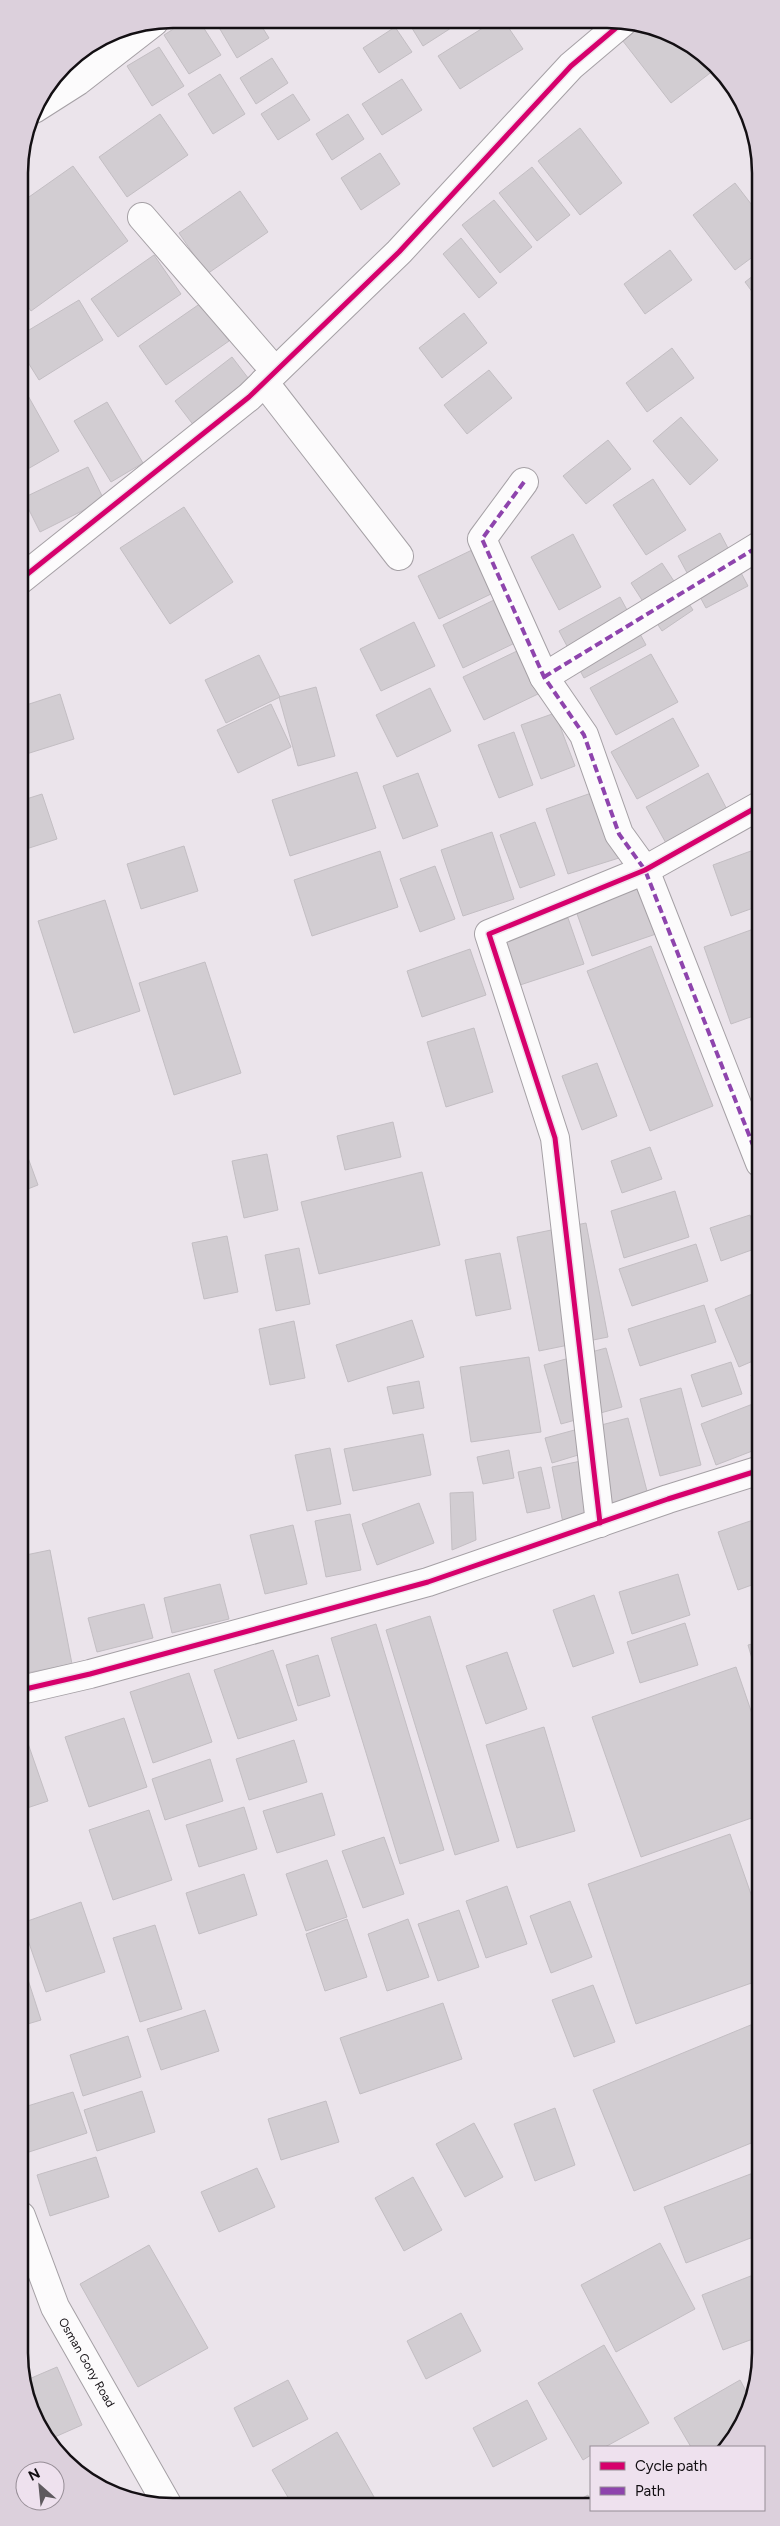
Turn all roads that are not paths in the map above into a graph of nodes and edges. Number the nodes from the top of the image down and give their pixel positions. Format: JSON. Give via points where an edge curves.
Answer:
{"nodes":[{"id":1,"x":615,"y":28,"type":"edge"},
{"id":2,"x":144,"y":30,"type":"edge"},
{"id":3,"x":47,"y":101,"type":"edge"},
{"id":4,"x":142,"y":217,"type":"dead end"},
{"id":5,"x":269,"y":376,"type":"junction"},
{"id":6,"x":524,"y":482,"type":"dead end"},
{"id":7,"x":752,"y":550,"type":"edge"},
{"id":8,"x":399,"y":556,"type":"dead end"},
{"id":9,"x":28,"y":573,"type":"edge"},
{"id":10,"x":544,"y":677,"type":"junction"},
{"id":11,"x":752,"y":810,"type":"edge"},
{"id":12,"x":645,"y":870,"type":"junction"},
{"id":13,"x":752,"y":1143,"type":"edge"},
{"id":14,"x":752,"y":1473,"type":"edge"},
{"id":15,"x":600,"y":1522,"type":"junction"},
{"id":16,"x":28,"y":1688,"type":"edge"},
{"id":17,"x":28,"y":2233,"type":"edge"},
{"id":18,"x":162,"y":2497,"type":"edge"}],
"edges":[{"from":1,"to":5,"type":"street","via":[[571,66],[399,252]]},
{"from":2,"to":3,"type":"street"},
{"from":4,"to":5,"type":"street"},
{"from":5,"to":8,"type":"street"},
{"from":5,"to":9,"type":"street"},
{"from":6,"to":10,"type":"street","via":[[482,539]]},
{"from":7,"to":10,"type":"street"},
{"from":10,"to":12,"type":"street","via":[[584,735],[619,834]]},
{"from":11,"to":12,"type":"street"},
{"from":12,"to":13,"type":"street"},
{"from":12,"to":15,"type":"street","via":[[489,934],[555,1138]]},
{"from":14,"to":15,"type":"street"},
{"from":15,"to":16,"type":"street","via":[[428,1582]]},
{"from":17,"to":18,"type":"street","name":"Osman Gony Road","via":[[55,2307]]}]}
